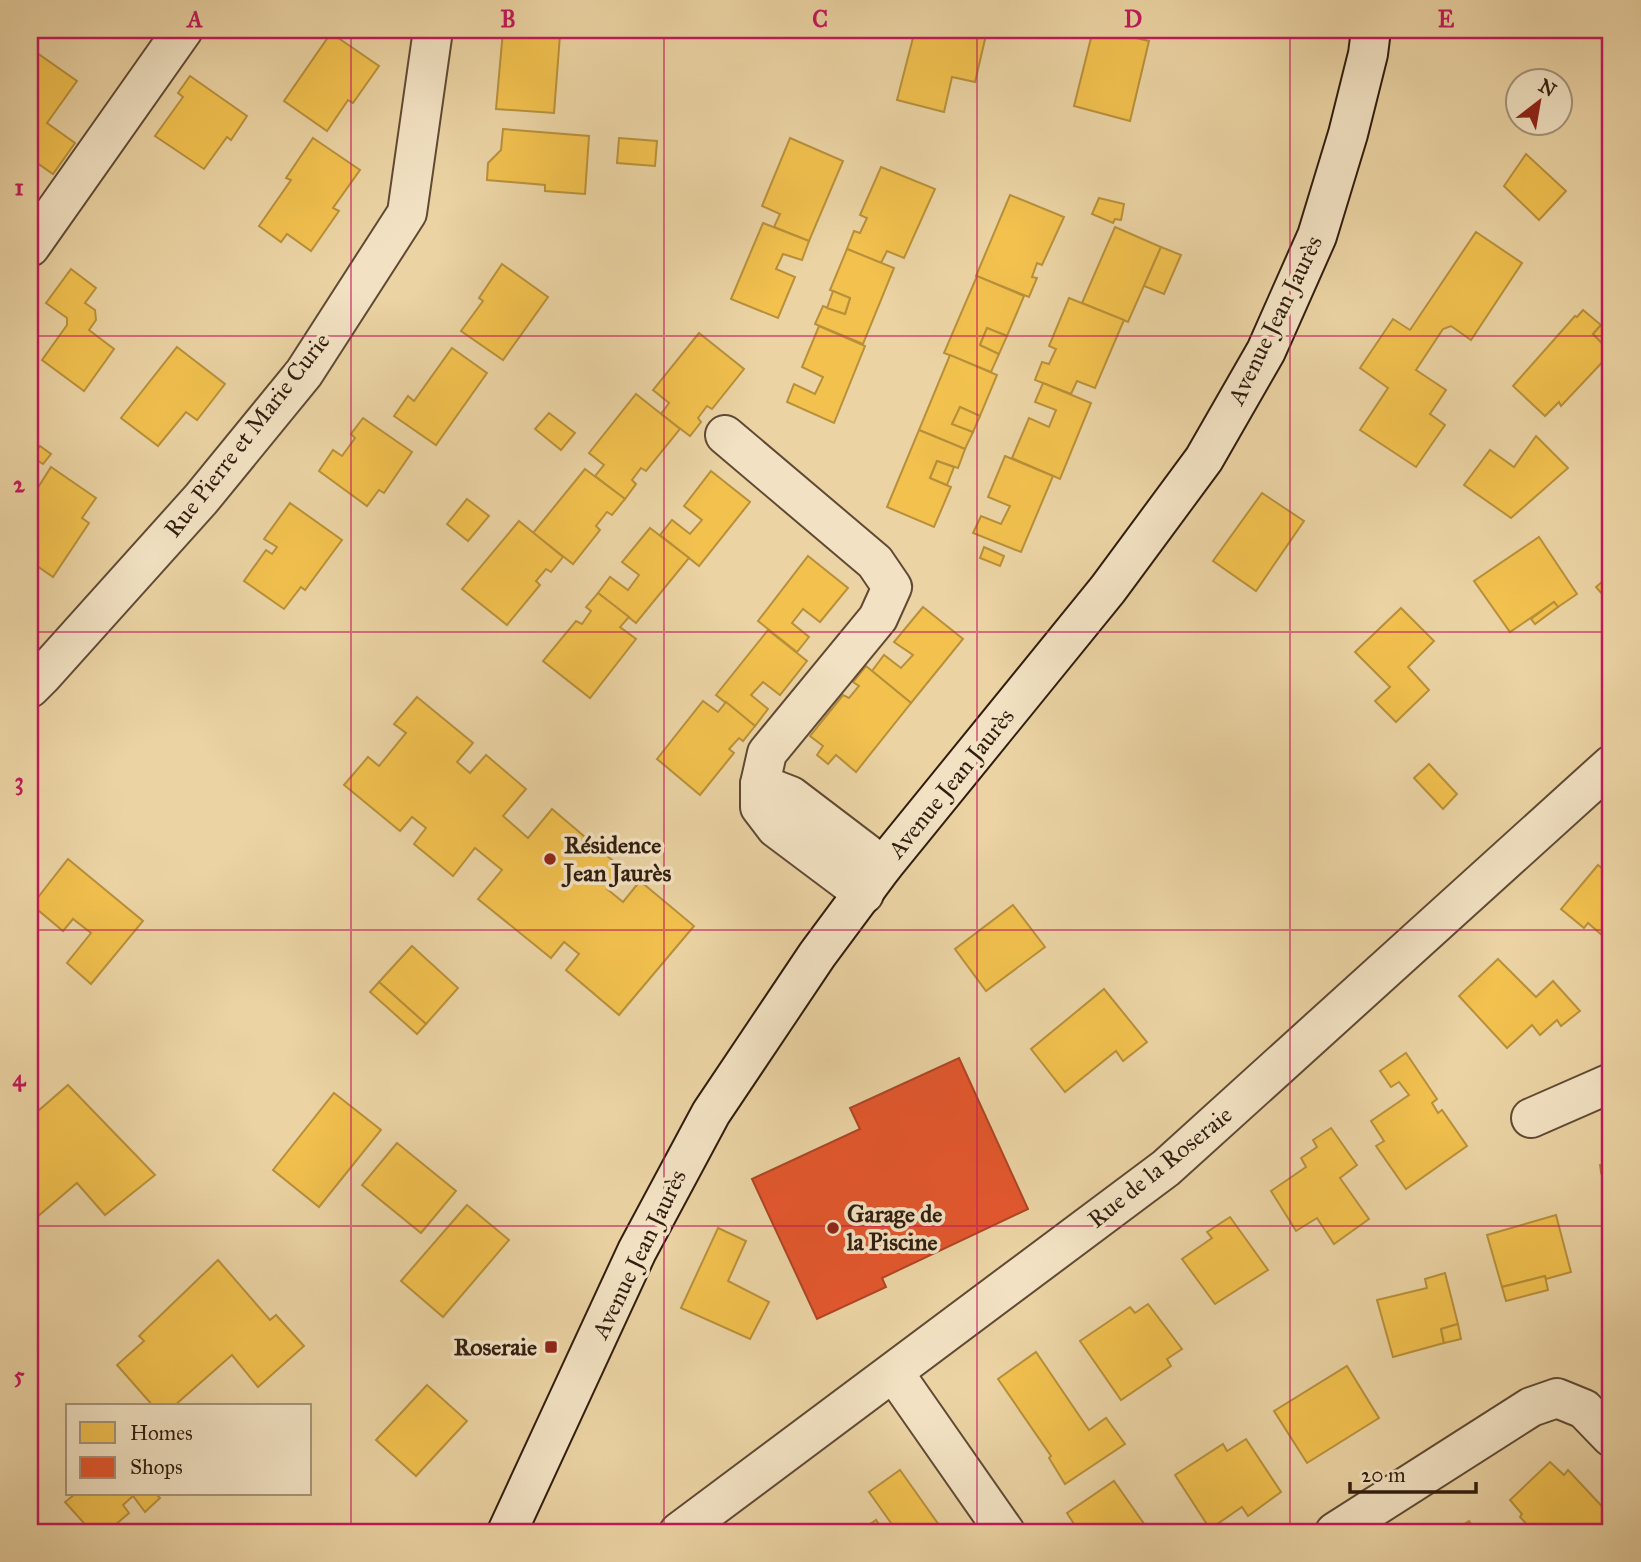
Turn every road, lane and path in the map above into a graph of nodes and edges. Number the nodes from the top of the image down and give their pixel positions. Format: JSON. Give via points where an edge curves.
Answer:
{"nodes":[{"id":1,"x":183,"y":30,"type":"edge"},
{"id":2,"x":433,"y":30,"type":"edge"},
{"id":3,"x":1371,"y":30,"type":"edge"},
{"id":4,"x":30,"y":247,"type":"edge"},
{"id":5,"x":725,"y":435,"type":"dead end"},
{"id":6,"x":30,"y":688,"type":"edge"},
{"id":7,"x":1611,"y":765,"type":"edge"},
{"id":8,"x":874,"y":880,"type":"junction"},
{"id":9,"x":1611,"y":1083,"type":"edge"},
{"id":10,"x":1531,"y":1118,"type":"dead end"},
{"id":11,"x":894,"y":1373,"type":"junction"},
{"id":12,"x":1611,"y":1437,"type":"edge"},
{"id":13,"x":507,"y":1532,"type":"edge"},
{"id":14,"x":679,"y":1532,"type":"edge"},
{"id":15,"x":1005,"y":1532,"type":"edge"},
{"id":16,"x":1335,"y":1532,"type":"edge"}],
"edges":[{"from":1,"to":4,"type":"street"},
{"from":2,"to":6,"type":"street","name":"Rue Pierre et Marie Curie","via":[[407,213],[303,373],[201,499]]},
{"from":3,"to":8,"type":"street","name":"Avenue Jean Jaurès","via":[[1348,134],[1317,236],[1266,351],[1204,459],[1108,589]]},
{"from":5,"to":8,"type":"street","via":[[874,562],[892,587],[878,618],[767,753],[760,784],[791,796]]},
{"from":7,"to":11,"type":"street","name":"Rue de la Roseraie","via":[[1166,1168]]},
{"from":8,"to":13,"type":"street","name":"Avenue Jean Jaurès","via":[[710,1113],[637,1251]]},
{"from":9,"to":10,"type":"street"},
{"from":11,"to":14,"type":"street","name":"Rue de la Roseraie"},
{"from":11,"to":15,"type":"street"},
{"from":12,"to":16,"type":"street","via":[[1584,1409],[1557,1398],[1531,1408]]}]}
